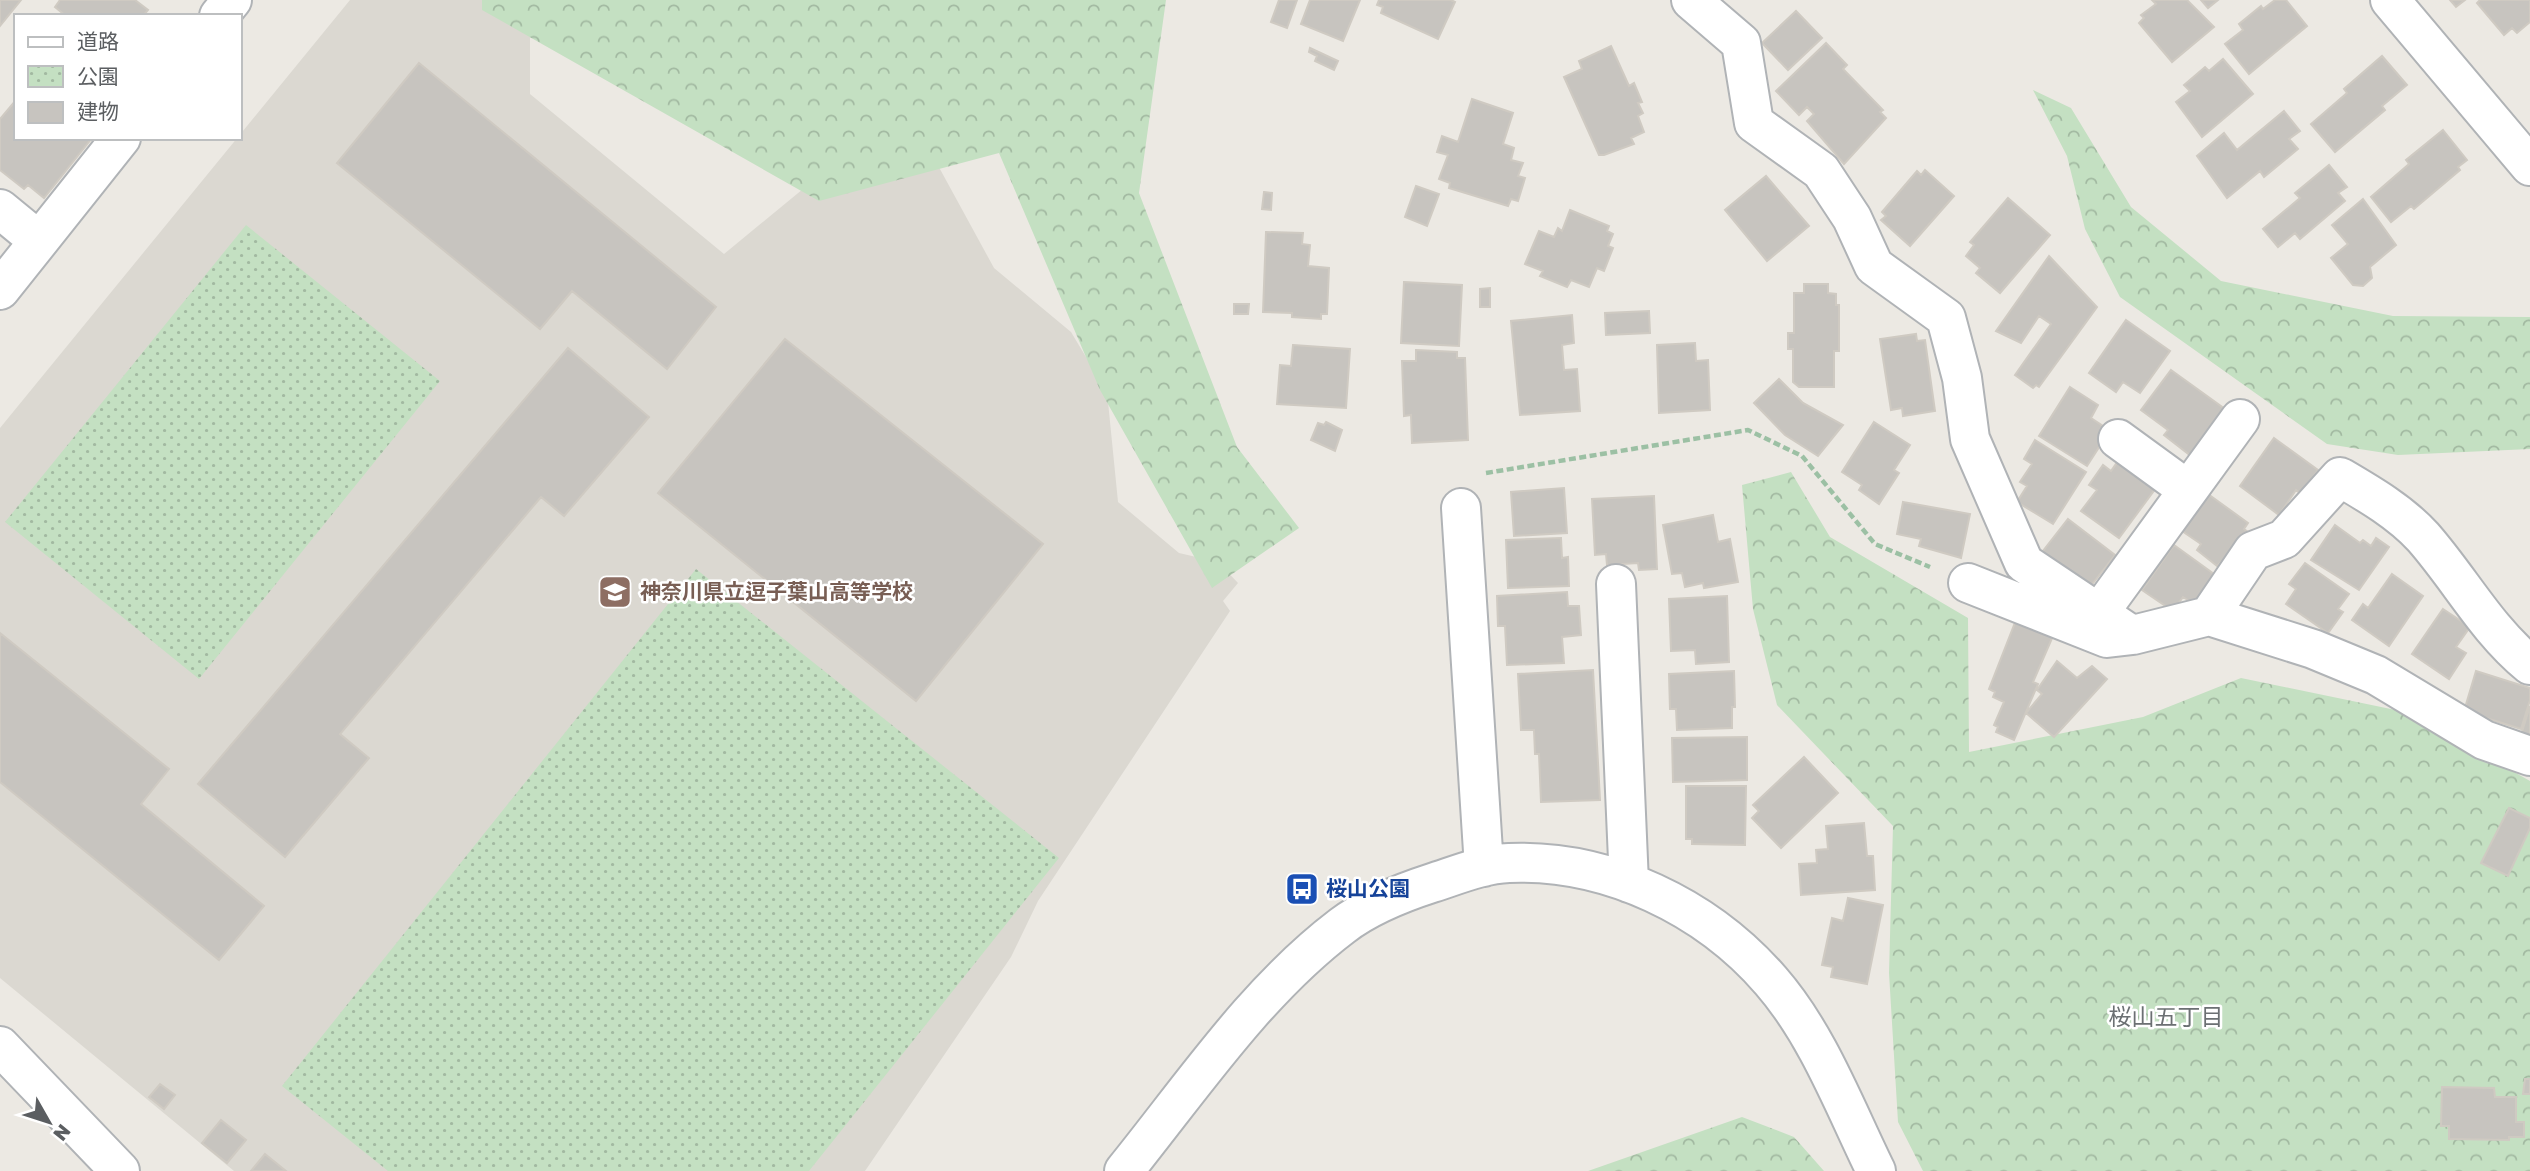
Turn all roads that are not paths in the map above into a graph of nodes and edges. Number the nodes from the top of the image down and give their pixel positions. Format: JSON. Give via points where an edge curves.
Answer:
{"nodes":[{"id":1,"x":232,"y":0,"type":"edge"},
{"id":2,"x":1691,"y":0,"type":"edge"},
{"id":3,"x":2390,"y":0,"type":"edge"},
{"id":4,"x":221,"y":14,"type":"edge"},
{"id":5,"x":119,"y":140,"type":"edge"},
{"id":6,"x":2530,"y":166,"type":"edge"},
{"id":7,"x":0,"y":209,"type":"edge"},
{"id":8,"x":39,"y":241,"type":"junction"},
{"id":9,"x":0,"y":290,"type":"edge"},
{"id":10,"x":2240,"y":419,"type":"dead end"},
{"id":11,"x":2118,"y":439,"type":"dead end"},
{"id":12,"x":2188,"y":490,"type":"junction"},
{"id":13,"x":1461,"y":508,"type":"road end"},
{"id":14,"x":1968,"y":583,"type":"road end"},
{"id":15,"x":1616,"y":584,"type":"dead end"},
{"id":16,"x":2099,"y":613,"type":"junction"},
{"id":17,"x":2209,"y":616,"type":"junction"},
{"id":18,"x":2130,"y":634,"type":"junction"},
{"id":19,"x":2530,"y":665,"type":"edge"},
{"id":20,"x":2530,"y":756,"type":"edge"},
{"id":21,"x":1484,"y":867,"type":"junction"},
{"id":22,"x":1629,"y":883,"type":"junction"},
{"id":23,"x":0,"y":1046,"type":"edge"},
{"id":24,"x":120,"y":1171,"type":"edge"},
{"id":25,"x":1124,"y":1171,"type":"edge"},
{"id":26,"x":1876,"y":1171,"type":"edge"}],
"edges":[{"from":1,"to":4,"type":"street"},
{"from":2,"to":16,"type":"street","via":[[1741,43],[1754,123],[1821,171],[1852,218],[1874,266],[1946,318],[1962,379],[1970,439],[2024,563]]},
{"from":3,"to":6,"type":"street"},
{"from":5,"to":8,"type":"street"},
{"from":7,"to":8,"type":"street"},
{"from":8,"to":9,"type":"street"},
{"from":10,"to":12,"type":"street"},
{"from":11,"to":12,"type":"street"},
{"from":12,"to":16,"type":"street"},
{"from":13,"to":21,"type":"street"},
{"from":14,"to":18,"type":"street","via":[[2107,638]]},
{"from":15,"to":22,"type":"street"},
{"from":16,"to":18,"type":"street"},
{"from":17,"to":18,"type":"street"},
{"from":17,"to":19,"type":"street","via":[[2253,551],[2284,539],[2340,477],[2375,497],[2422,536],[2509,648]]},
{"from":17,"to":20,"type":"street","via":[[2313,649],[2376,675],[2484,740]]},
{"from":21,"to":22,"type":"street","via":[[1507,863],[1566,866]]},
{"from":21,"to":25,"type":"street","via":[[1409,890],[1369,909],[1323,942],[1285,975],[1250,1015]]},
{"from":22,"to":26,"type":"street","via":[[1723,933],[1771,982],[1812,1041]]},
{"from":23,"to":24,"type":"street"}]}
